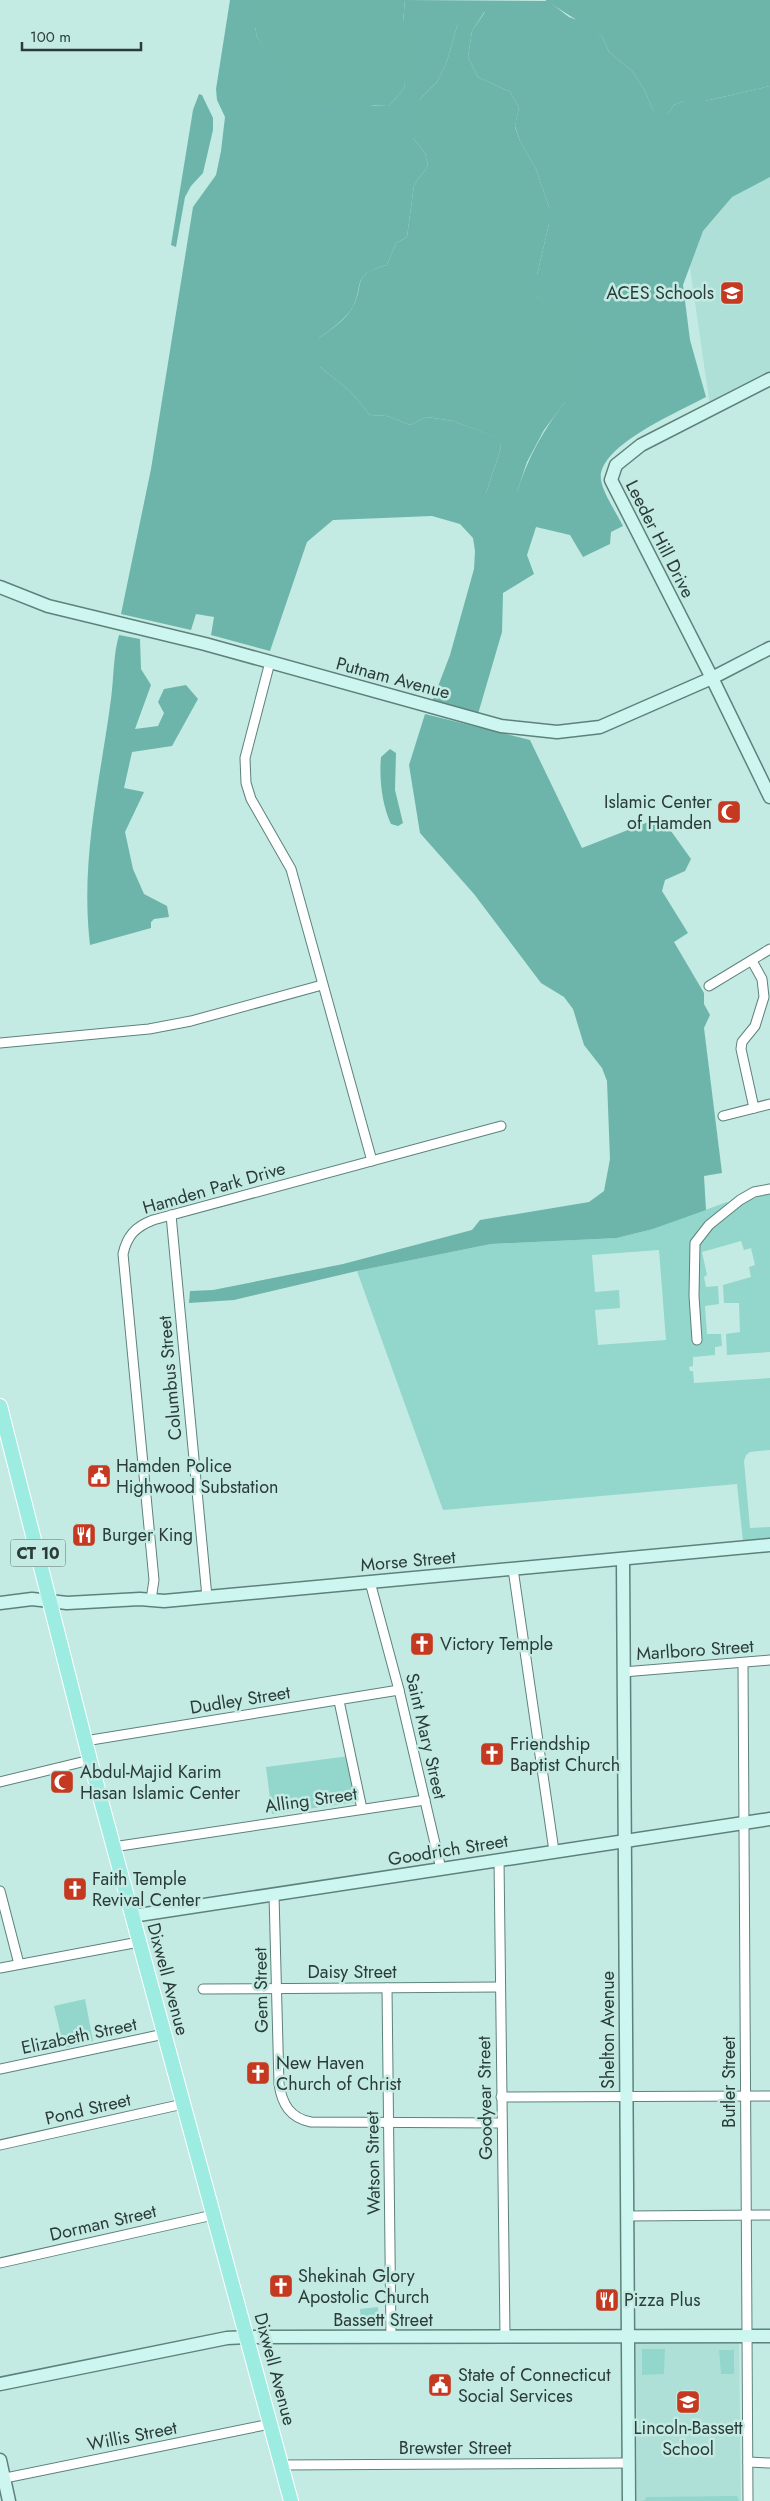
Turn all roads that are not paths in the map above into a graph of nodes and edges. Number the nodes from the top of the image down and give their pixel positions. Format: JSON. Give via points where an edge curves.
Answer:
{"nodes":[{"id":1,"x":770,"y":380,"type":"edge"},
{"id":2,"x":0,"y":587,"type":"edge"},
{"id":3,"x":770,"y":648,"type":"edge"},
{"id":4,"x":270,"y":662,"type":"junction"},
{"id":5,"x":712,"y":678,"type":"junction"},
{"id":6,"x":770,"y":796,"type":"edge"},
{"id":7,"x":770,"y":950,"type":"edge"},
{"id":8,"x":752,"y":960,"type":"junction"},
{"id":9,"x":322,"y":985,"type":"junction"},
{"id":10,"x":708,"y":986,"type":"dead end"},
{"id":11,"x":0,"y":1043,"type":"edge"},
{"id":12,"x":770,"y":1104,"type":"edge"},
{"id":13,"x":754,"y":1108,"type":"junction"},
{"id":14,"x":723,"y":1116,"type":"dead end"},
{"id":15,"x":501,"y":1126,"type":"dead end"},
{"id":16,"x":372,"y":1160,"type":"junction"},
{"id":17,"x":770,"y":1189,"type":"edge"},
{"id":18,"x":171,"y":1215,"type":"junction"},
{"id":19,"x":697,"y":1340,"type":"dead end"},
{"id":20,"x":0,"y":1406,"type":"edge"},
{"id":21,"x":3,"y":1428,"type":"edge"},
{"id":22,"x":770,"y":1545,"type":"edge"},
{"id":23,"x":623,"y":1559,"type":"junction"},
{"id":24,"x":513,"y":1569,"type":"junction"},
{"id":25,"x":370,"y":1582,"type":"junction"},
{"id":26,"x":207,"y":1597,"type":"junction"},
{"id":27,"x":151,"y":1600,"type":"junction"},
{"id":28,"x":50,"y":1601,"type":"junction"},
{"id":29,"x":0,"y":1603,"type":"edge"},
{"id":30,"x":770,"y":1660,"type":"edge"},
{"id":31,"x":743,"y":1663,"type":"junction"},
{"id":32,"x":623,"y":1672,"type":"junction"},
{"id":33,"x":399,"y":1690,"type":"junction"},
{"id":34,"x":339,"y":1701,"type":"junction"},
{"id":35,"x":84,"y":1741,"type":"junction"},
{"id":36,"x":90,"y":1760,"type":"junction"},
{"id":37,"x":0,"y":1782,"type":"edge"},
{"id":38,"x":425,"y":1800,"type":"junction"},
{"id":39,"x":362,"y":1810,"type":"junction"},
{"id":40,"x":770,"y":1819,"type":"edge"},
{"id":41,"x":744,"y":1822,"type":"junction"},
{"id":42,"x":624,"y":1842,"type":"junction"},
{"id":43,"x":113,"y":1847,"type":"junction"},
{"id":44,"x":554,"y":1851,"type":"junction"},
{"id":45,"x":499,"y":1860,"type":"junction"},
{"id":46,"x":441,"y":1869,"type":"junction"},
{"id":47,"x":0,"y":1891,"type":"edge"},
{"id":48,"x":274,"y":1895,"type":"junction"},
{"id":49,"x":132,"y":1916,"type":"junction"},
{"id":50,"x":139,"y":1942,"type":"junction"},
{"id":51,"x":19,"y":1964,"type":"junction"},
{"id":52,"x":0,"y":1968,"type":"edge"},
{"id":53,"x":278,"y":1987,"type":"junction"},
{"id":54,"x":500,"y":1987,"type":"junction"},
{"id":55,"x":387,"y":1988,"type":"junction"},
{"id":56,"x":203,"y":1989,"type":"dead end"},
{"id":57,"x":164,"y":2034,"type":"junction"},
{"id":58,"x":0,"y":2069,"type":"edge"},
{"id":59,"x":626,"y":2096,"type":"junction"},
{"id":60,"x":745,"y":2096,"type":"junction"},
{"id":61,"x":770,"y":2096,"type":"edge"},
{"id":62,"x":501,"y":2097,"type":"junction"},
{"id":63,"x":183,"y":2104,"type":"junction"},
{"id":64,"x":389,"y":2124,"type":"junction"},
{"id":65,"x":501,"y":2124,"type":"junction"},
{"id":66,"x":0,"y":2145,"type":"edge"},
{"id":67,"x":213,"y":2214,"type":"junction"},
{"id":68,"x":628,"y":2216,"type":"junction"},
{"id":69,"x":747,"y":2216,"type":"junction"},
{"id":70,"x":770,"y":2216,"type":"edge"},
{"id":71,"x":0,"y":2262,"type":"edge"},
{"id":72,"x":628,"y":2335,"type":"junction"},
{"id":73,"x":746,"y":2335,"type":"junction"},
{"id":74,"x":505,"y":2336,"type":"junction"},
{"id":75,"x":770,"y":2336,"type":"edge"},
{"id":76,"x":247,"y":2337,"type":"junction"},
{"id":77,"x":391,"y":2337,"type":"junction"},
{"id":78,"x":0,"y":2384,"type":"edge"},
{"id":79,"x":270,"y":2424,"type":"junction"},
{"id":80,"x":0,"y":2460,"type":"edge"},
{"id":81,"x":748,"y":2462,"type":"junction"},
{"id":82,"x":770,"y":2462,"type":"edge"},
{"id":83,"x":628,"y":2463,"type":"junction"},
{"id":84,"x":281,"y":2465,"type":"junction"},
{"id":85,"x":2,"y":2478,"type":"edge"},
{"id":86,"x":9,"y":2501,"type":"edge"},
{"id":87,"x":291,"y":2501,"type":"edge"},
{"id":88,"x":629,"y":2501,"type":"edge"},
{"id":89,"x":748,"y":2501,"type":"edge"}],
"edges":[{"from":1,"to":5,"type":"main road","name":"Leeder Hill Drive","via":[[641,446],[612,471],[613,488]]},
{"from":2,"to":4,"type":"main road","name":"Putnam Avenue","via":[[56,608]]},
{"from":3,"to":5,"type":"main road","name":"Putnam Avenue"},
{"from":4,"to":5,"type":"main road","name":"Putnam Avenue","via":[[501,726],[536,732],[600,727]]},
{"from":4,"to":9,"type":"street","via":[[245,758],[246,783],[251,799],[290,869]]},
{"from":5,"to":6,"type":"main road"},
{"from":7,"to":8,"type":"street"},
{"from":8,"to":10,"type":"street"},
{"from":8,"to":13,"type":"street","via":[[765,988],[755,1026],[742,1042],[741,1049]]},
{"from":9,"to":11,"type":"street","via":[[150,1029]]},
{"from":9,"to":16,"type":"street"},
{"from":12,"to":13,"type":"street"},
{"from":13,"to":14,"type":"street"},
{"from":15,"to":16,"type":"street","name":"Hamden Park Drive"},
{"from":16,"to":18,"type":"street","name":"Hamden Park Drive"},
{"from":17,"to":19,"type":"street","via":[[754,1192],[740,1200],[710,1225],[695,1243]]},
{"from":18,"to":26,"type":"street","name":"Columbus Street"},
{"from":18,"to":27,"type":"street","name":"Hamden Park Drive","via":[[142,1224],[132,1232],[123,1254],[154,1580]]},
{"from":20,"to":21,"type":"main road","name":"Dixwell Avenue","number":"CT 10"},
{"from":21,"to":28,"type":"main road","name":"Dixwell Avenue","number":"CT 10"},
{"from":22,"to":23,"type":"main road","name":"Morse Street"},
{"from":23,"to":24,"type":"main road","name":"Morse Street"},
{"from":23,"to":32,"type":"main road","name":"Shelton Avenue"},
{"from":24,"to":25,"type":"main road","name":"Morse Street"},
{"from":24,"to":44,"type":"street"},
{"from":25,"to":26,"type":"main road","name":"Morse Street"},
{"from":25,"to":33,"type":"street","name":"Saint Mary Street"},
{"from":26,"to":27,"type":"main road","name":"Morse Street"},
{"from":27,"to":28,"type":"main road","name":"Morse Street"},
{"from":28,"to":29,"type":"main road","name":"Morse Street","via":[[32,1599]]},
{"from":28,"to":35,"type":"main road","name":"Dixwell Avenue"},
{"from":30,"to":31,"type":"street","name":"Marlboro Street"},
{"from":31,"to":32,"type":"street","name":"Marlboro Street"},
{"from":31,"to":41,"type":"street","name":"Butler Street"},
{"from":32,"to":42,"type":"main road","name":"Shelton Avenue"},
{"from":33,"to":34,"type":"street","name":"Dudley Street"},
{"from":33,"to":38,"type":"street","name":"Saint Mary Street"},
{"from":34,"to":35,"type":"street","name":"Dudley Street"},
{"from":34,"to":39,"type":"street"},
{"from":35,"to":36,"type":"main road","name":"Dixwell Avenue"},
{"from":36,"to":37,"type":"street"},
{"from":36,"to":43,"type":"main road","name":"Dixwell Avenue"},
{"from":38,"to":39,"type":"street","name":"Alling Street"},
{"from":38,"to":46,"type":"street","name":"Saint Mary Street"},
{"from":39,"to":43,"type":"street","name":"Alling Street"},
{"from":40,"to":41,"type":"main road","name":"Goodrich Street"},
{"from":41,"to":42,"type":"main road","name":"Goodrich Street"},
{"from":41,"to":60,"type":"street","name":"Butler Street"},
{"from":42,"to":44,"type":"main road","name":"Goodrich Street"},
{"from":42,"to":59,"type":"main road","name":"Shelton Avenue"},
{"from":43,"to":49,"type":"main road","name":"Dixwell Avenue"},
{"from":44,"to":45,"type":"main road","name":"Goodrich Street"},
{"from":45,"to":46,"type":"main road","name":"Goodrich Street"},
{"from":45,"to":54,"type":"street","name":"Goodyear Street"},
{"from":46,"to":48,"type":"main road","name":"Goodrich Street"},
{"from":47,"to":51,"type":"street"},
{"from":48,"to":49,"type":"main road","name":"Goodrich Street"},
{"from":48,"to":53,"type":"street","name":"Gem Street"},
{"from":49,"to":50,"type":"main road","name":"Dixwell Avenue"},
{"from":50,"to":51,"type":"street"},
{"from":50,"to":57,"type":"main road","name":"Dixwell Avenue"},
{"from":51,"to":52,"type":"street"},
{"from":53,"to":55,"type":"street","name":"Daisy Street"},
{"from":53,"to":56,"type":"street","name":"Daisy Street"},
{"from":53,"to":64,"type":"street","name":"Gem Street","via":[[278,2084],[289,2112],[311,2122]]},
{"from":54,"to":55,"type":"street","name":"Daisy Street"},
{"from":54,"to":62,"type":"street","name":"Goodyear Street"},
{"from":55,"to":64,"type":"street","name":"Watson Street"},
{"from":57,"to":58,"type":"street","name":"Elizabeth Street"},
{"from":57,"to":63,"type":"main road","name":"Dixwell Avenue"},
{"from":59,"to":60,"type":"street"},
{"from":59,"to":62,"type":"street"},
{"from":59,"to":68,"type":"main road","name":"Shelton Avenue"},
{"from":60,"to":61,"type":"street"},
{"from":60,"to":69,"type":"street","name":"Butler Street"},
{"from":62,"to":65,"type":"street","name":"Goodyear Street"},
{"from":63,"to":66,"type":"street","name":"Pond Street"},
{"from":63,"to":67,"type":"main road","name":"Dixwell Avenue"},
{"from":64,"to":65,"type":"street"},
{"from":64,"to":77,"type":"street","name":"Watson Street"},
{"from":65,"to":74,"type":"street","name":"Goodyear Street"},
{"from":67,"to":71,"type":"street","name":"Dorman Street"},
{"from":67,"to":76,"type":"main road","name":"Dixwell Avenue"},
{"from":68,"to":69,"type":"street"},
{"from":68,"to":72,"type":"main road","name":"Shelton Avenue"},
{"from":69,"to":70,"type":"street"},
{"from":69,"to":73,"type":"street","name":"Butler Street"},
{"from":72,"to":73,"type":"main road","name":"Bassett Street"},
{"from":72,"to":74,"type":"main road","name":"Bassett Street"},
{"from":72,"to":83,"type":"main road","name":"Shelton Avenue"},
{"from":73,"to":75,"type":"main road","name":"Bassett Street"},
{"from":73,"to":81,"type":"street","name":"Butler Street"},
{"from":74,"to":77,"type":"main road","name":"Bassett Street"},
{"from":76,"to":77,"type":"main road","name":"Bassett Street"},
{"from":76,"to":78,"type":"main road","name":"Bassett Street","via":[[227,2338]]},
{"from":76,"to":79,"type":"main road","name":"Dixwell Avenue"},
{"from":79,"to":84,"type":"main road","name":"Dixwell Avenue"},
{"from":79,"to":85,"type":"street","name":"Willis Street"},
{"from":80,"to":85,"type":"main road"},
{"from":81,"to":82,"type":"street"},
{"from":81,"to":89,"type":"street","name":"Butler Street"},
{"from":83,"to":84,"type":"street","name":"Brewster Street"},
{"from":83,"to":88,"type":"main road","name":"Shelton Avenue"},
{"from":84,"to":87,"type":"main road","name":"Dixwell Avenue"},
{"from":85,"to":86,"type":"main road"}]}
